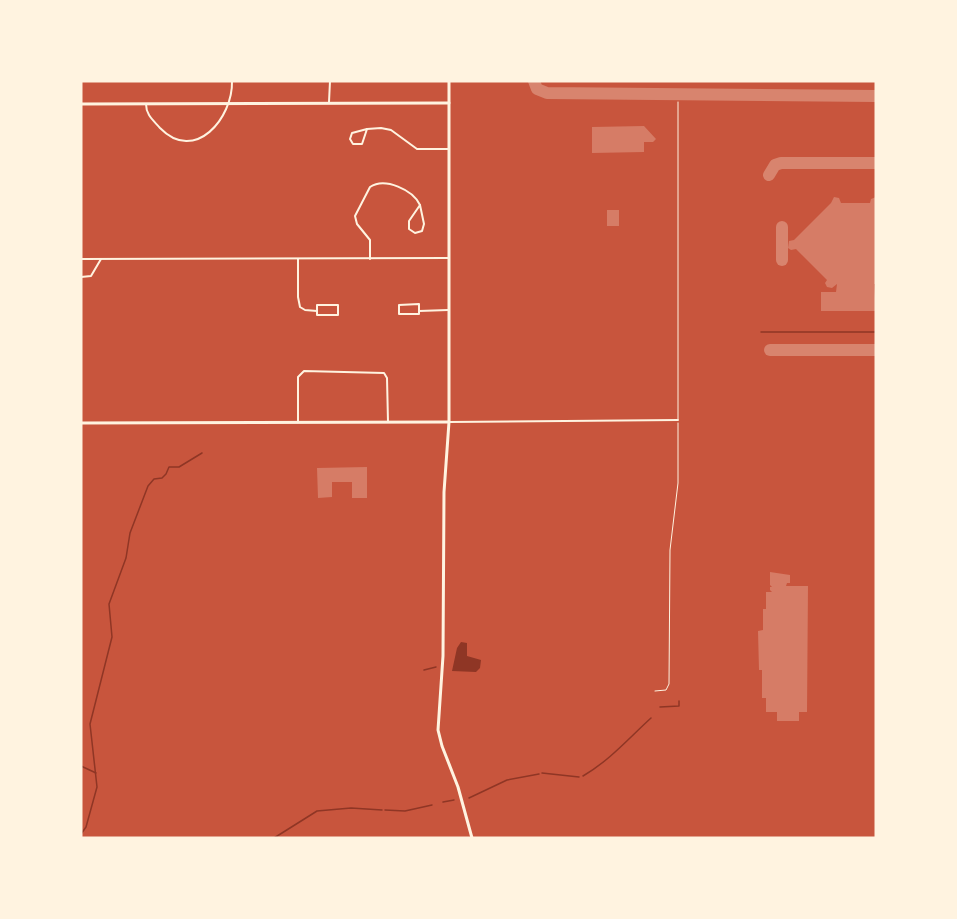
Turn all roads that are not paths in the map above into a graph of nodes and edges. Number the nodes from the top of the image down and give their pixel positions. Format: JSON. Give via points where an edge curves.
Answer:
{"nodes":[{"id":1,"x":232,"y":81,"type":"edge"},
{"id":2,"x":330,"y":81,"type":"edge"},
{"id":3,"x":448,"y":81,"type":"edge"},
{"id":4,"x":678,"y":102,"type":"dead end"},
{"id":5,"x":329,"y":103,"type":"junction"},
{"id":6,"x":449,"y":103,"type":"junction"},
{"id":7,"x":81,"y":104,"type":"edge"},
{"id":8,"x":146,"y":104,"type":"junction"},
{"id":9,"x":229,"y":104,"type":"junction"},
{"id":10,"x":367,"y":129,"type":"junction"},
{"id":11,"x":448,"y":149,"type":"junction"},
{"id":12,"x":420,"y":205,"type":"junction"},
{"id":13,"x":448,"y":258,"type":"junction"},
{"id":14,"x":81,"y":259,"type":"edge"},
{"id":15,"x":298,"y":259,"type":"junction"},
{"id":16,"x":370,"y":259,"type":"junction"},
{"id":17,"x":101,"y":260,"type":"junction"},
{"id":18,"x":81,"y":277,"type":"edge"},
{"id":19,"x":449,"y":310,"type":"junction"},
{"id":20,"x":317,"y":311,"type":"junction"},
{"id":21,"x":419,"y":311,"type":"junction"},
{"id":22,"x":678,"y":420,"type":"junction"},
{"id":23,"x":298,"y":422,"type":"junction"},
{"id":24,"x":388,"y":422,"type":"junction"},
{"id":25,"x":449,"y":422,"type":"junction"},
{"id":26,"x":81,"y":423,"type":"edge"},
{"id":27,"x":655,"y":691,"type":"dead end"},
{"id":28,"x":472,"y":838,"type":"edge"}],
"edges":[{"from":1,"to":9,"type":"street"},
{"from":2,"to":5,"type":"street"},
{"from":3,"to":6,"type":"street"},
{"from":4,"to":22,"type":"lane"},
{"from":5,"to":6,"type":"street"},
{"from":5,"to":9,"type":"street"},
{"from":6,"to":11,"type":"street"},
{"from":7,"to":8,"type":"street"},
{"from":8,"to":9,"type":"street"},
{"from":8,"to":9,"type":"street","via":[[149,116],[169,137],[187,142],[204,136]]},
{"from":10,"to":10,"type":"street","via":[[362,144],[353,144],[352,133]]},
{"from":10,"to":11,"type":"street","via":[[391,130],[417,149]]},
{"from":11,"to":13,"type":"street"},
{"from":12,"to":12,"type":"street","via":[[424,226],[415,233],[409,229],[409,223]]},
{"from":12,"to":16,"type":"street","via":[[404,189],[379,184],[370,187],[355,216],[370,240]]},
{"from":13,"to":16,"type":"street"},
{"from":13,"to":19,"type":"street"},
{"from":14,"to":17,"type":"street"},
{"from":15,"to":16,"type":"street"},
{"from":15,"to":17,"type":"street"},
{"from":15,"to":20,"type":"street","via":[[299,305]]},
{"from":17,"to":18,"type":"street","via":[[91,276]]},
{"from":19,"to":21,"type":"street"},
{"from":19,"to":25,"type":"street"},
{"from":20,"to":20,"type":"street","via":[[317,305],[338,305],[338,315],[317,315]]},
{"from":21,"to":21,"type":"street","via":[[419,304],[399,305],[399,314]]},
{"from":22,"to":25,"type":"street"},
{"from":22,"to":27,"type":"lane","via":[[678,483],[670,550],[669,684],[666,690]]},
{"from":23,"to":24,"type":"street"},
{"from":23,"to":24,"type":"street","via":[[298,378],[304,371],[384,373]]},
{"from":23,"to":26,"type":"street"},
{"from":24,"to":25,"type":"street"},
{"from":25,"to":28,"type":"street","via":[[438,733]]}]}
